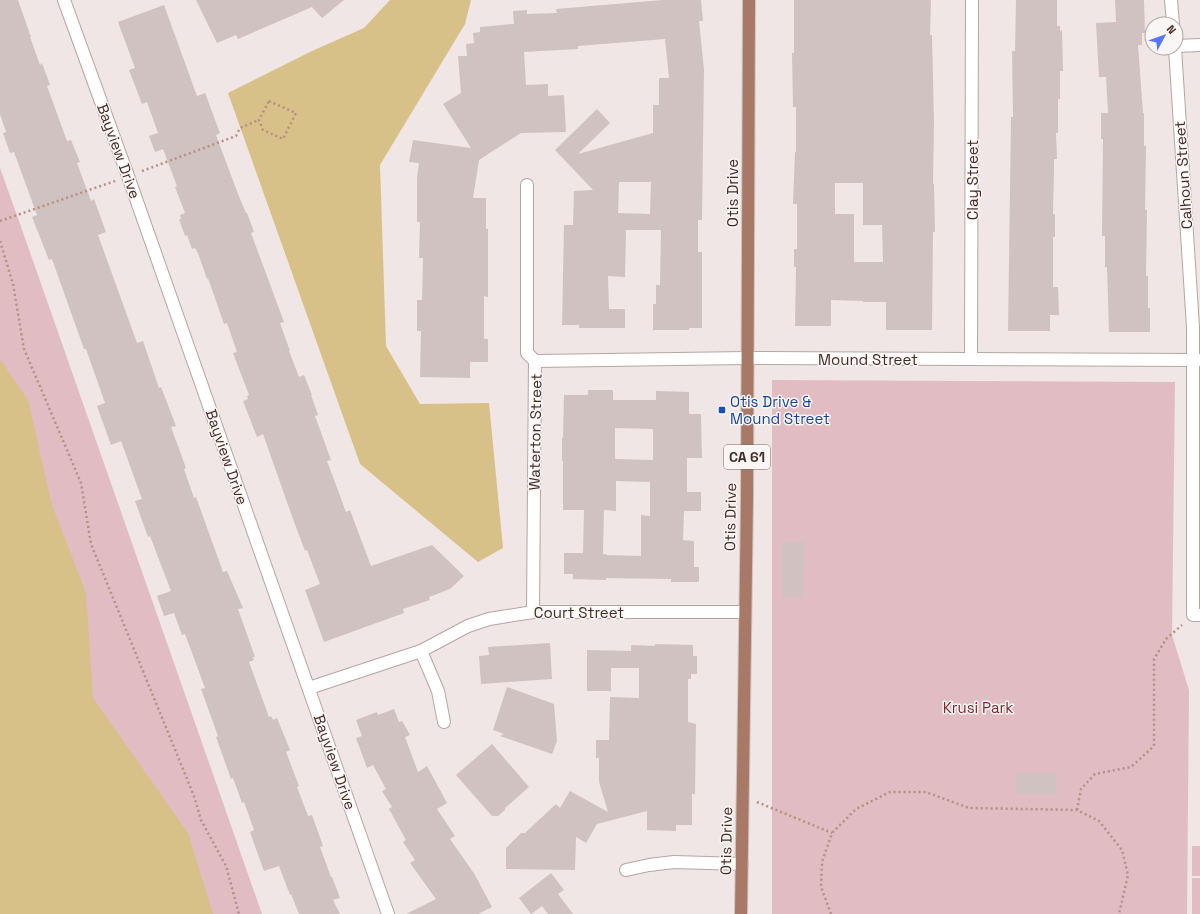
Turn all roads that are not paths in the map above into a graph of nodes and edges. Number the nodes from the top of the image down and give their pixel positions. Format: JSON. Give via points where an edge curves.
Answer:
{"nodes":[{"id":1,"x":64,"y":0,"type":"edge"},
{"id":2,"x":749,"y":0,"type":"edge"},
{"id":3,"x":972,"y":0,"type":"edge"},
{"id":4,"x":1171,"y":0,"type":"edge"},
{"id":5,"x":1172,"y":16,"type":"edge"},
{"id":6,"x":1200,"y":45,"type":"edge"},
{"id":7,"x":1184,"y":46,"type":"edge"},
{"id":8,"x":1177,"y":56,"type":"edge"},
{"id":9,"x":527,"y":185,"type":"dead end"},
{"id":10,"x":747,"y":358,"type":"junction"},
{"id":11,"x":971,"y":359,"type":"junction"},
{"id":12,"x":1196,"y":360,"type":"edge"},
{"id":13,"x":536,"y":361,"type":"junction"},
{"id":14,"x":533,"y":612,"type":"junction"},
{"id":15,"x":745,"y":612,"type":"junction"},
{"id":16,"x":1196,"y":615,"type":"edge"},
{"id":17,"x":421,"y":651,"type":"junction"},
{"id":18,"x":309,"y":688,"type":"junction"},
{"id":19,"x":444,"y":722,"type":"dead end"},
{"id":20,"x":742,"y":864,"type":"junction"},
{"id":21,"x":626,"y":870,"type":"dead end"},
{"id":22,"x":388,"y":914,"type":"edge"},
{"id":23,"x":741,"y":914,"type":"edge"}],
"edges":[{"from":1,"to":18,"type":"street","name":"Bayview Drive"},
{"from":2,"to":10,"type":"main road","name":"Otis Drive","number":"CA 61"},
{"from":3,"to":11,"type":"street","name":"Clay Street"},
{"from":4,"to":5,"type":"street"},
{"from":6,"to":7,"type":"street"},
{"from":8,"to":12,"type":"street","name":"Calhoun Street"},
{"from":9,"to":13,"type":"street","name":"Waterton Street","via":[[527,353]]},
{"from":10,"to":11,"type":"street","name":"Mound Street"},
{"from":10,"to":13,"type":"street","name":"Mound Street"},
{"from":10,"to":15,"type":"main road","name":"Otis Drive","number":"CA 61"},
{"from":11,"to":12,"type":"street","name":"Mound Street"},
{"from":12,"to":16,"type":"street","name":"Calhoun Street"},
{"from":13,"to":14,"type":"street","name":"Waterton Street"},
{"from":14,"to":15,"type":"street","name":"Court Street"},
{"from":14,"to":17,"type":"street","name":"Court Street","via":[[489,618]]},
{"from":15,"to":20,"type":"main road","name":"Otis Drive","number":"CA 61"},
{"from":17,"to":18,"type":"street","name":"Court Street"},
{"from":17,"to":19,"type":"street","via":[[438,691]]},
{"from":18,"to":22,"type":"street","name":"Bayview Drive"},
{"from":20,"to":21,"type":"street","via":[[674,862]]},
{"from":20,"to":23,"type":"main road","name":"Otis Drive","number":"CA 61"}]}
